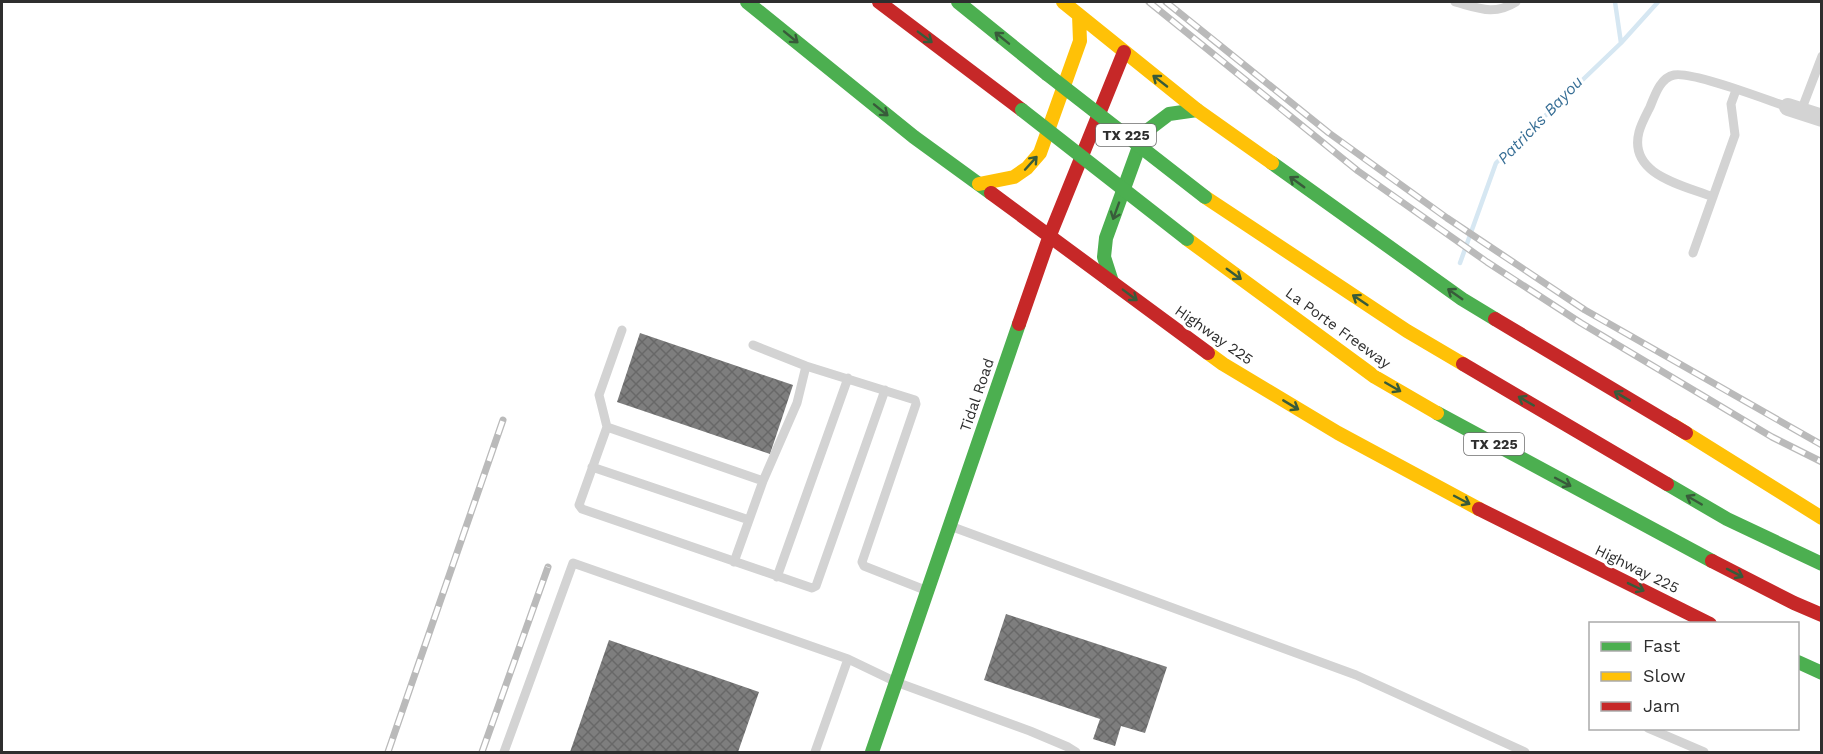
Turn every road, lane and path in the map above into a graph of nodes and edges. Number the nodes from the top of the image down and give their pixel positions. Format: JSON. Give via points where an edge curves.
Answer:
{"nodes":[{"id":1,"x":747,"y":2,"type":"edge"},
{"id":2,"x":879,"y":2,"type":"edge"},
{"id":3,"x":958,"y":2,"type":"edge"},
{"id":4,"x":1063,"y":2,"type":"edge"},
{"id":5,"x":1455,"y":2,"type":"edge"},
{"id":6,"x":1516,"y":2,"type":"edge"},
{"id":7,"x":1079,"y":15,"type":"junction"},
{"id":8,"x":1124,"y":52,"type":"junction"},
{"id":9,"x":1821,"y":56,"type":"edge"},
{"id":10,"x":1736,"y":90,"type":"junction"},
{"id":11,"x":1795,"y":109,"type":"junction"},
{"id":12,"x":1197,"y":110,"type":"junction"},
{"id":13,"x":1821,"y":118,"type":"edge"},
{"id":14,"x":979,"y":184,"type":"junction"},
{"id":15,"x":1713,"y":197,"type":"junction"},
{"id":16,"x":1050,"y":235,"type":"junction"},
{"id":17,"x":1693,"y":253,"type":"dead end"},
{"id":18,"x":1112,"y":282,"type":"junction"},
{"id":19,"x":622,"y":330,"type":"dead end"},
{"id":20,"x":753,"y":345,"type":"dead end"},
{"id":21,"x":806,"y":366,"type":"junction"},
{"id":22,"x":848,"y":378,"type":"junction"},
{"id":23,"x":885,"y":390,"type":"junction"},
{"id":24,"x":1672,"y":425,"type":"junction"},
{"id":25,"x":607,"y":427,"type":"junction"},
{"id":26,"x":592,"y":467,"type":"junction"},
{"id":27,"x":763,"y":481,"type":"junction"},
{"id":28,"x":1821,"y":503,"type":"edge"},
{"id":29,"x":1821,"y":518,"type":"edge"},
{"id":30,"x":749,"y":520,"type":"junction"},
{"id":31,"x":950,"y":526,"type":"junction"},
{"id":32,"x":734,"y":562,"type":"junction"},
{"id":33,"x":1821,"y":564,"type":"edge"},
{"id":34,"x":777,"y":577,"type":"junction"},
{"id":35,"x":928,"y":591,"type":"junction"},
{"id":36,"x":1821,"y":615,"type":"edge"},
{"id":37,"x":1705,"y":622,"type":"edge"},
{"id":38,"x":849,"y":659,"type":"junction"},
{"id":39,"x":1799,"y":663,"type":"edge"},
{"id":40,"x":1821,"y":673,"type":"edge"},
{"id":41,"x":896,"y":682,"type":"junction"},
{"id":42,"x":1650,"y":730,"type":"edge"},
{"id":43,"x":504,"y":753,"type":"edge"},
{"id":44,"x":815,"y":753,"type":"edge"},
{"id":45,"x":872,"y":753,"type":"edge"},
{"id":46,"x":1076,"y":753,"type":"edge"},
{"id":47,"x":1525,"y":753,"type":"edge"},
{"id":48,"x":1704,"y":753,"type":"edge"}],
"edges":[{"from":1,"to":14,"type":"main road","name":"Highway 225","one_way":true,"via":[[914,137]]},
{"from":2,"to":36,"type":"main road","name":"La Porte Freeway","number":"TX 225","one_way":true,"bridge":true,"via":[[1187,239],[1375,376],[1639,523]]},
{"from":33,"to":3,"type":"main road","number":"TX 225","one_way":true,"bridge":true,"via":[[1727,519],[1407,331],[1205,197]]},
{"from":4,"to":7,"type":"main road"},
{"from":5,"to":6,"type":"lane","via":[[1488,11]]},
{"from":7,"to":8,"type":"main road"},
{"from":14,"to":7,"type":"main road","one_way":true,"via":[[1010,180],[1028,168],[1040,153],[1080,41]]},
{"from":12,"to":8,"type":"main road","one_way":true},
{"from":8,"to":16,"type":"main road","name":"Tidal Road"},
{"from":9,"to":11,"type":"lane"},
{"from":10,"to":11,"type":"lane"},
{"from":10,"to":15,"type":"lane","via":[[1731,104],[1735,135]]},
{"from":10,"to":15,"type":"lane","via":[[1690,75],[1672,75],[1659,87],[1639,131],[1637,148],[1654,174]]},
{"from":11,"to":13,"type":"street"},
{"from":12,"to":18,"type":"main road","one_way":true,"via":[[1169,114],[1144,134],[1106,238],[1104,257]]},
{"from":24,"to":12,"type":"main road","one_way":true,"via":[[1462,299]]},
{"from":14,"to":16,"type":"main road","name":"Highway 225"},
{"from":15,"to":17,"type":"lane"},
{"from":16,"to":18,"type":"main road","name":"Highway 225"},
{"from":16,"to":31,"type":"main road","name":"Tidal Road"},
{"from":18,"to":37,"type":"main road","name":"Highway 225","one_way":true,"via":[[1224,364],[1338,433],[1511,526]]},
{"from":19,"to":25,"type":"lane","via":[[599,395]]},
{"from":20,"to":21,"type":"lane"},
{"from":21,"to":22,"type":"lane"},
{"from":21,"to":27,"type":"lane","via":[[797,403]]},
{"from":22,"to":23,"type":"lane"},
{"from":22,"to":34,"type":"lane"},
{"from":23,"to":34,"type":"lane","via":[[816,586]]},
{"from":23,"to":35,"type":"lane","via":[[915,400],[916,404],[862,562]]},
{"from":24,"to":28,"type":"main road","via":[[1751,470]]},
{"from":24,"to":29,"type":"main road"},
{"from":25,"to":26,"type":"lane"},
{"from":25,"to":27,"type":"lane"},
{"from":26,"to":30,"type":"lane"},
{"from":26,"to":32,"type":"lane","via":[[579,505],[582,508]]},
{"from":27,"to":30,"type":"lane"},
{"from":30,"to":32,"type":"lane"},
{"from":31,"to":35,"type":"main road","name":"Tidal Road"},
{"from":31,"to":47,"type":"lane","via":[[1356,675]]},
{"from":32,"to":34,"type":"lane"},
{"from":35,"to":41,"type":"main road","name":"Tidal Road"},
{"from":38,"to":41,"type":"lane"},
{"from":38,"to":43,"type":"lane","via":[[573,563]]},
{"from":38,"to":44,"type":"lane"},
{"from":39,"to":40,"type":"main road"},
{"from":41,"to":45,"type":"main road","name":"Tidal Road"},
{"from":41,"to":46,"type":"lane","via":[[1030,731]]},
{"from":42,"to":48,"type":"lane"}]}
